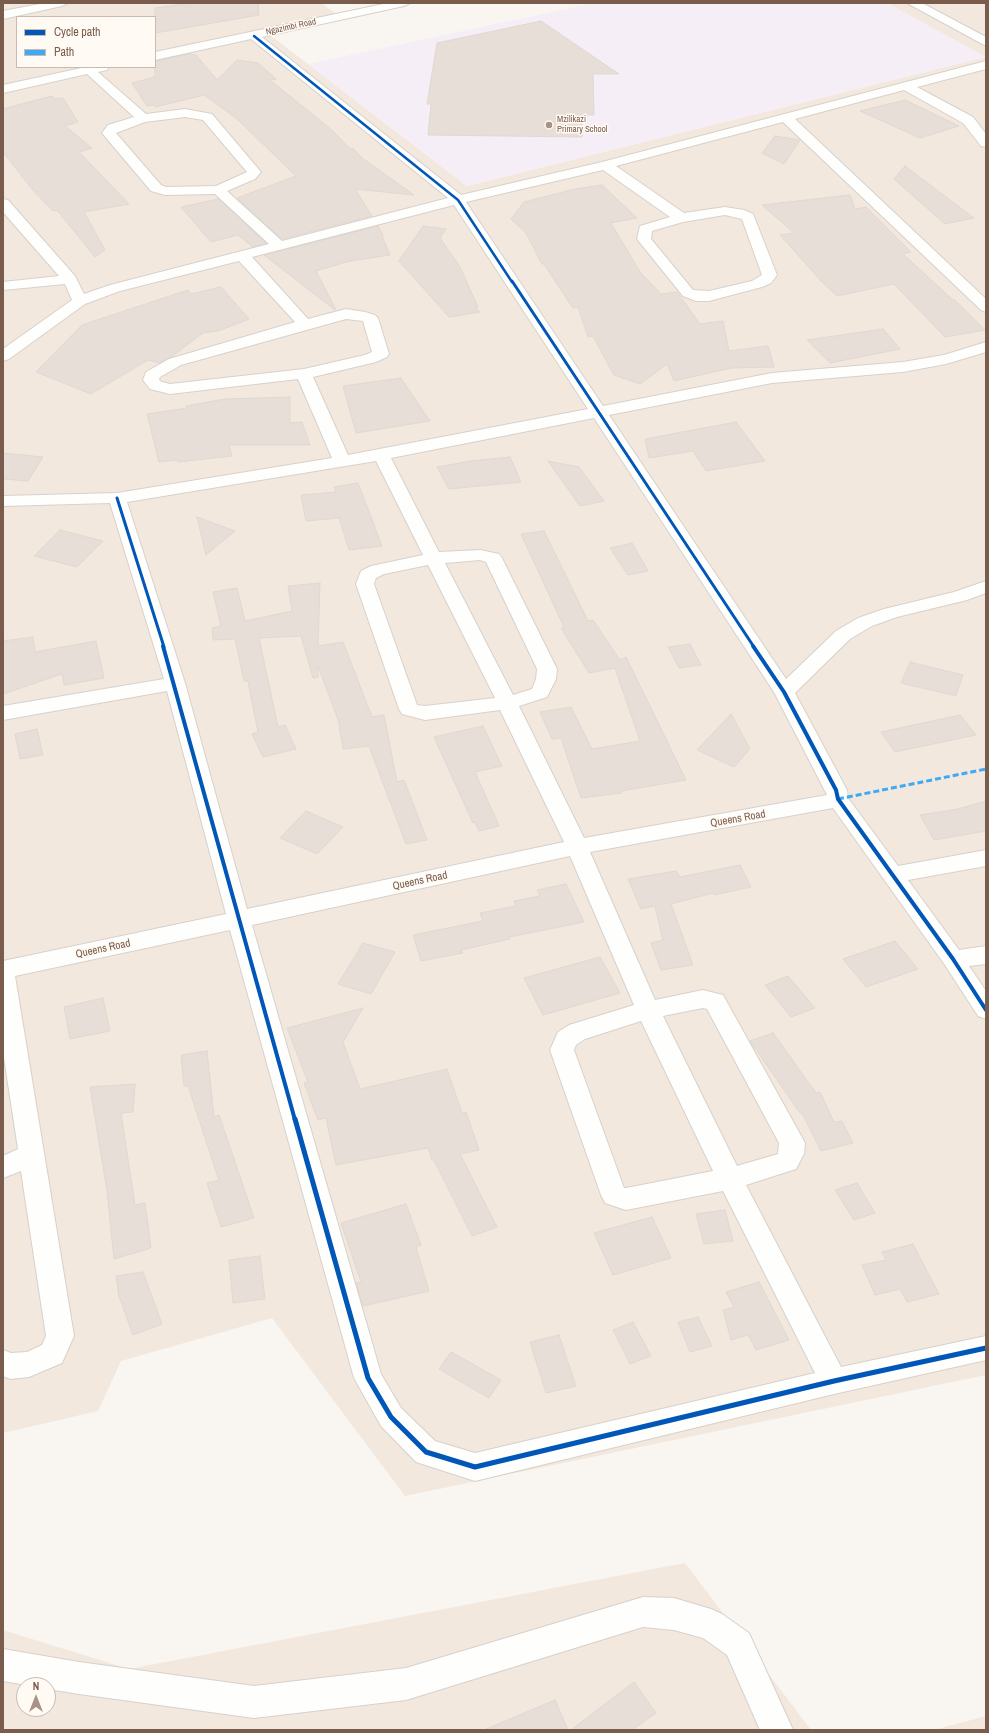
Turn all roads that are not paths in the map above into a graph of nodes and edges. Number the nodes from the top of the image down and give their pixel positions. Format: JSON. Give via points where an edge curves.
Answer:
{"nodes":[{"id":1,"x":62,"y":3,"type":"edge"},
{"id":2,"x":404,"y":3,"type":"edge"},
{"id":3,"x":913,"y":3,"type":"edge"},
{"id":4,"x":325,"y":8,"type":"dead end"},
{"id":5,"x":3,"y":15,"type":"edge"},
{"id":6,"x":338,"y":17,"type":"junction"},
{"id":7,"x":254,"y":36,"type":"junction"},
{"id":8,"x":986,"y":42,"type":"edge"},
{"id":9,"x":156,"y":56,"type":"edge"},
{"id":10,"x":986,"y":65,"type":"edge"},
{"id":11,"x":98,"y":68,"type":"edge"},
{"id":12,"x":89,"y":70,"type":"junction"},
{"id":13,"x":906,"y":86,"type":"junction"},
{"id":14,"x":3,"y":89,"type":"edge"},
{"id":15,"x":143,"y":118,"type":"junction"},
{"id":16,"x":786,"y":118,"type":"junction"},
{"id":17,"x":986,"y":143,"type":"edge"},
{"id":18,"x":605,"y":166,"type":"junction"},
{"id":19,"x":218,"y":190,"type":"junction"},
{"id":20,"x":458,"y":200,"type":"junction"},
{"id":21,"x":3,"y":203,"type":"edge"},
{"id":22,"x":681,"y":218,"type":"junction"},
{"id":23,"x":279,"y":246,"type":"junction"},
{"id":24,"x":244,"y":256,"type":"junction"},
{"id":25,"x":70,"y":279,"type":"junction"},
{"id":26,"x":3,"y":286,"type":"edge"},
{"id":27,"x":80,"y":301,"type":"junction"},
{"id":28,"x":986,"y":307,"type":"edge"},
{"id":29,"x":305,"y":324,"type":"junction"},
{"id":30,"x":32,"y":334,"type":"junction"},
{"id":31,"x":3,"y":336,"type":"edge"},
{"id":32,"x":986,"y":347,"type":"edge"},
{"id":33,"x":3,"y":356,"type":"edge"},
{"id":34,"x":304,"y":374,"type":"junction"},
{"id":35,"x":601,"y":413,"type":"junction"},
{"id":36,"x":382,"y":455,"type":"junction"},
{"id":37,"x":342,"y":462,"type":"junction"},
{"id":38,"x":117,"y":498,"type":"junction"},
{"id":39,"x":3,"y":501,"type":"edge"},
{"id":40,"x":433,"y":558,"type":"junction"},
{"id":41,"x":986,"y":587,"type":"edge"},
{"id":42,"x":175,"y":683,"type":"junction"},
{"id":43,"x":784,"y":692,"type":"junction"},
{"id":44,"x":507,"y":703,"type":"junction"},
{"id":45,"x":3,"y":713,"type":"edge"},
{"id":46,"x":838,"y":799,"type":"junction"},
{"id":47,"x":577,"y":847,"type":"junction"},
{"id":48,"x":986,"y":858,"type":"edge"},
{"id":49,"x":893,"y":876,"type":"junction"},
{"id":50,"x":239,"y":920,"type":"junction"},
{"id":51,"x":986,"y":955,"type":"edge"},
{"id":52,"x":953,"y":960,"type":"junction"},
{"id":53,"x":3,"y":970,"type":"edge"},
{"id":54,"x":3,"y":974,"type":"edge"},
{"id":55,"x":648,"y":1010,"type":"junction"},
{"id":56,"x":986,"y":1010,"type":"edge"},
{"id":57,"x":31,"y":1155,"type":"junction"},
{"id":58,"x":3,"y":1167,"type":"edge"},
{"id":59,"x":730,"y":1179,"type":"junction"},
{"id":60,"x":986,"y":1348,"type":"edge"},
{"id":61,"x":3,"y":1363,"type":"edge"},
{"id":62,"x":834,"y":1381,"type":"junction"},
{"id":63,"x":3,"y":1665,"type":"edge"},
{"id":64,"x":777,"y":1730,"type":"edge"}],
"edges":[{"from":1,"to":5,"type":"street"},
{"from":2,"to":6,"type":"street","name":"Ngazimbi Road"},
{"from":3,"to":8,"type":"street"},
{"from":4,"to":6,"type":"street"},
{"from":6,"to":7,"type":"street","name":"Ngazimbi Road"},
{"from":7,"to":9,"type":"street","name":"Ngazimbi Road"},
{"from":7,"to":20,"type":"street"},
{"from":10,"to":13,"type":"street"},
{"from":11,"to":12,"type":"street"},
{"from":12,"to":14,"type":"street"},
{"from":12,"to":15,"type":"street"},
{"from":13,"to":16,"type":"street"},
{"from":13,"to":17,"type":"street","via":[[968,120]]},
{"from":15,"to":19,"type":"street","via":[[113,128],[109,133],[156,188],[165,191]]},
{"from":15,"to":19,"type":"street","via":[[185,112],[207,117],[254,172]]},
{"from":16,"to":18,"type":"street"},
{"from":16,"to":28,"type":"street"},
{"from":18,"to":20,"type":"street"},
{"from":18,"to":22,"type":"street"},
{"from":19,"to":23,"type":"street"},
{"from":20,"to":23,"type":"street"},
{"from":20,"to":35,"type":"street"},
{"from":21,"to":25,"type":"street"},
{"from":22,"to":22,"type":"street","via":[[645,229],[644,239],[688,293],[708,296],[757,284],[770,275],[748,217],[739,212],[725,211]]},
{"from":23,"to":24,"type":"street"},
{"from":24,"to":27,"type":"street","via":[[115,288]]},
{"from":24,"to":29,"type":"street"},
{"from":25,"to":26,"type":"street"},
{"from":25,"to":27,"type":"street"},
{"from":27,"to":30,"type":"street"},
{"from":29,"to":34,"type":"street","via":[[346,314],[370,318],[381,354],[370,359]]},
{"from":29,"to":34,"type":"street","via":[[175,362],[152,375],[151,380],[156,386],[170,389]]},
{"from":30,"to":31,"type":"street"},
{"from":30,"to":33,"type":"street"},
{"from":32,"to":35,"type":"street","via":[[946,359],[903,367],[772,378]]},
{"from":34,"to":37,"type":"street"},
{"from":35,"to":36,"type":"street"},
{"from":35,"to":43,"type":"street"},
{"from":36,"to":37,"type":"street"},
{"from":36,"to":40,"type":"street"},
{"from":37,"to":38,"type":"street"},
{"from":38,"to":39,"type":"street"},
{"from":38,"to":42,"type":"street"},
{"from":40,"to":44,"type":"street"},
{"from":40,"to":44,"type":"street","via":[[480,555],[493,558],[547,669],[540,693]]},
{"from":40,"to":44,"type":"street","via":[[378,570],[368,575],[365,584],[409,709],[425,713]]},
{"from":41,"to":43,"type":"street","via":[[865,622],[843,635]]},
{"from":42,"to":45,"type":"street"},
{"from":42,"to":50,"type":"street"},
{"from":43,"to":46,"type":"street","via":[[836,790]]},
{"from":44,"to":47,"type":"street"},
{"from":46,"to":47,"type":"street","name":"Queens Road","via":[[823,804]]},
{"from":46,"to":49,"type":"street"},
{"from":47,"to":50,"type":"street","name":"Queens Road"},
{"from":47,"to":55,"type":"street"},
{"from":48,"to":49,"type":"street"},
{"from":49,"to":52,"type":"street"},
{"from":50,"to":53,"type":"street","name":"Queens Road"},
{"from":50,"to":62,"type":"street","via":[[368,1378],[391,1417],[426,1452],[475,1467]]},
{"from":51,"to":52,"type":"street"},
{"from":52,"to":56,"type":"street"},
{"from":54,"to":57,"type":"street"},
{"from":55,"to":59,"type":"street"},
{"from":55,"to":59,"type":"street","via":[[703,999],[715,1001],[792,1144],[787,1162]]},
{"from":55,"to":59,"type":"street","via":[[577,1032],[567,1040],[562,1050],[614,1195],[626,1199]]},
{"from":57,"to":58,"type":"street"},
{"from":57,"to":61,"type":"street","via":[[60,1336],[52,1354],[29,1364],[10,1366]]},
{"from":59,"to":62,"type":"street"},
{"from":60,"to":62,"type":"street"},
{"from":63,"to":64,"type":"street","via":[[254,1702],[406,1684],[643,1612],[674,1614],[711,1625],[738,1644]]}]}
